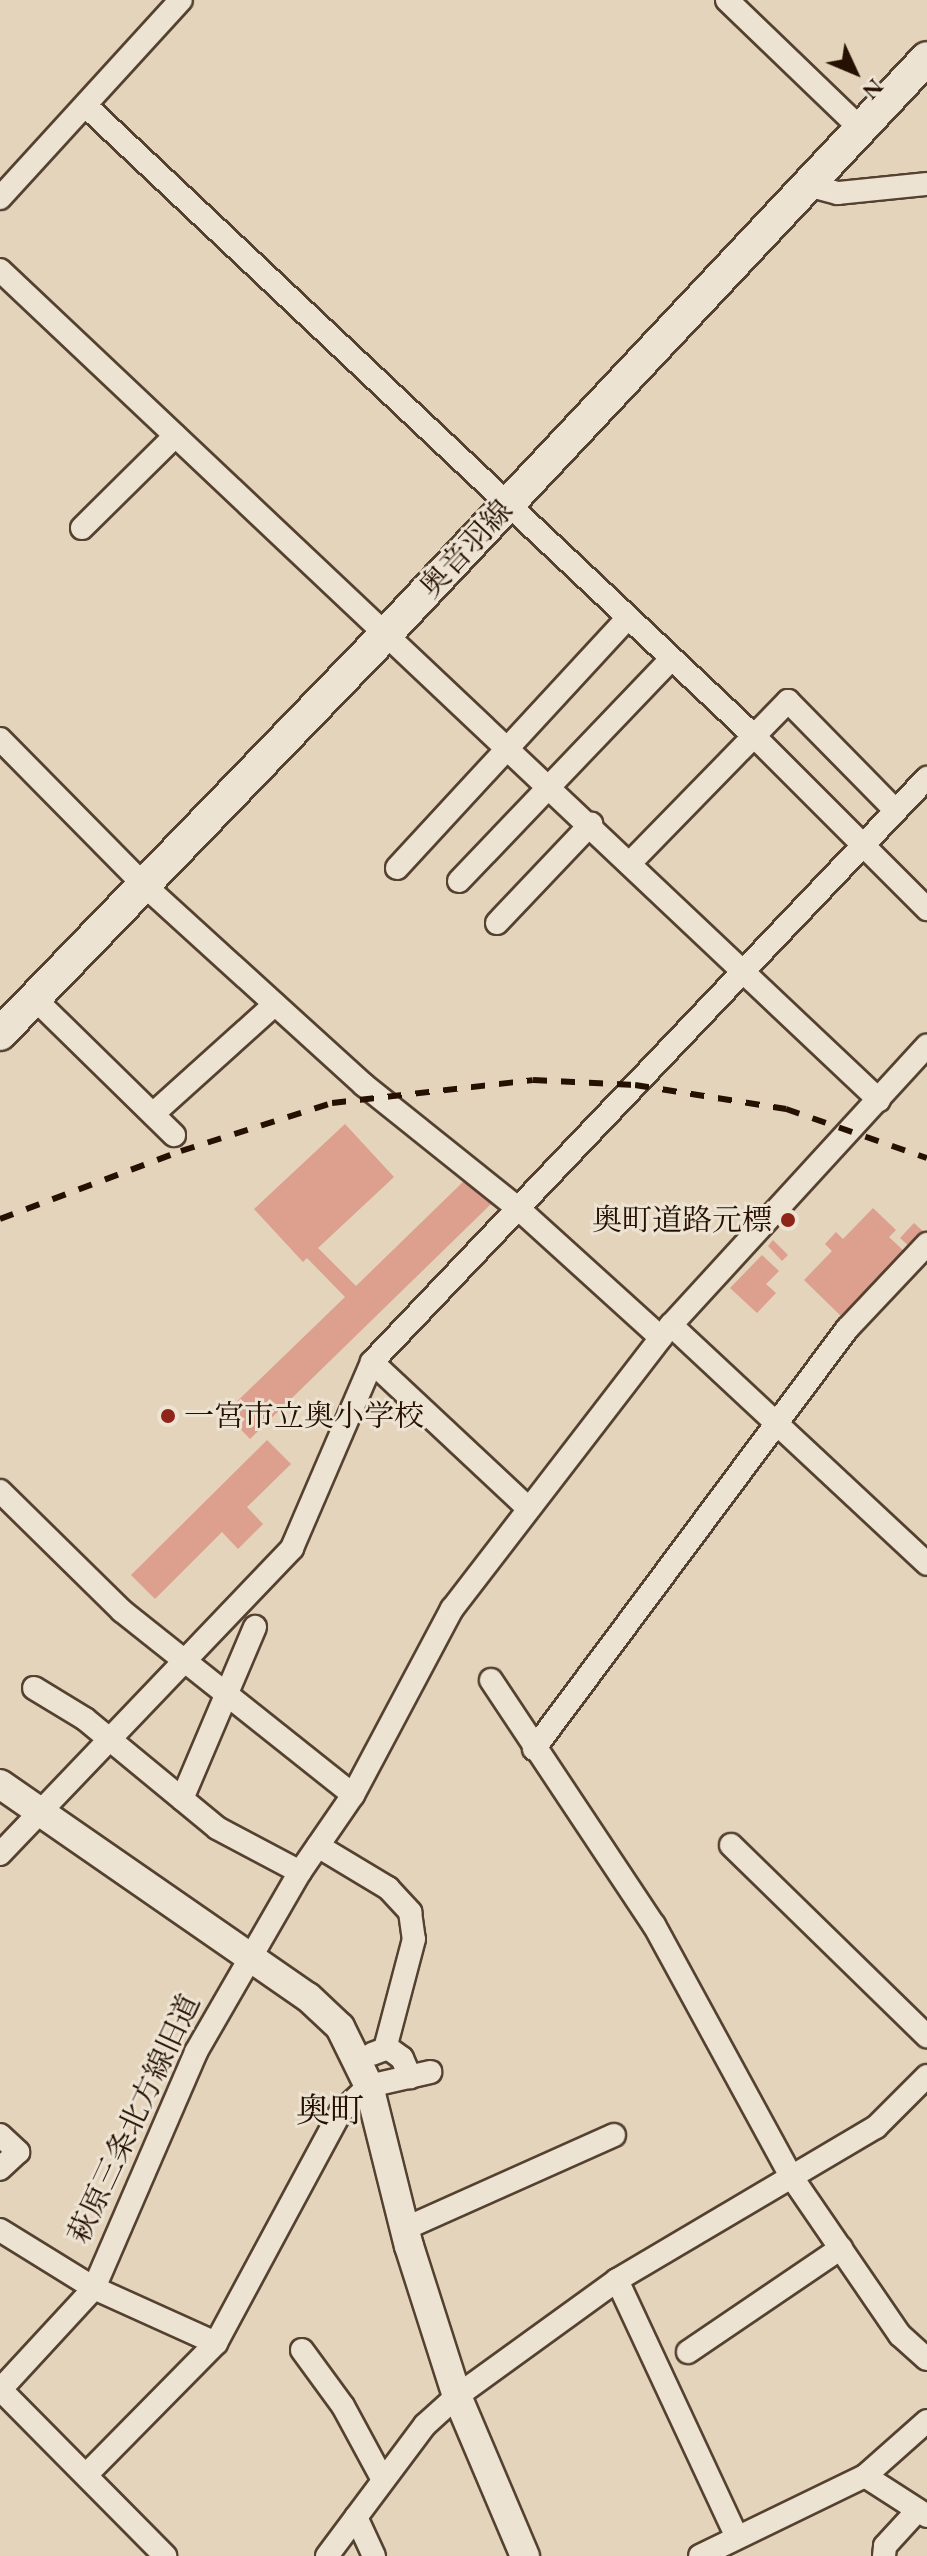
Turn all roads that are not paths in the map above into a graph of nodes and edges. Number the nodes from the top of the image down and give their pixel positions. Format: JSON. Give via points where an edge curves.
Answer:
{"nodes":[{"id":1,"x":181,"y":0,"type":"edge"},
{"id":2,"x":727,"y":0,"type":"edge"},
{"id":3,"x":927,"y":58,"type":"edge"},
{"id":4,"x":86,"y":106,"type":"junction"},
{"id":5,"x":861,"y":129,"type":"junction"},
{"id":6,"x":927,"y":184,"type":"edge"},
{"id":7,"x":808,"y":185,"type":"junction"},
{"id":8,"x":0,"y":198,"type":"edge"},
{"id":9,"x":0,"y":270,"type":"edge"},
{"id":10,"x":175,"y":436,"type":"junction"},
{"id":11,"x":506,"y":505,"type":"junction"},
{"id":12,"x":82,"y":528,"type":"dead end"},
{"id":13,"x":627,"y":619,"type":"junction"},
{"id":14,"x":386,"y":634,"type":"junction"},
{"id":15,"x":671,"y":659,"type":"junction"},
{"id":16,"x":754,"y":736,"type":"junction"},
{"id":17,"x":0,"y":739,"type":"edge"},
{"id":18,"x":510,"y":749,"type":"junction"},
{"id":19,"x":927,"y":778,"type":"edge"},
{"id":20,"x":549,"y":787,"type":"junction"},
{"id":21,"x":896,"y":811,"type":"junction"},
{"id":22,"x":591,"y":824,"type":"junction"},
{"id":23,"x":862,"y":846,"type":"junction"},
{"id":24,"x":631,"y":862,"type":"junction"},
{"id":25,"x":397,"y":868,"type":"dead end"},
{"id":26,"x":459,"y":881,"type":"dead end"},
{"id":27,"x":143,"y":884,"type":"junction"},
{"id":28,"x":927,"y":909,"type":"edge"},
{"id":29,"x":497,"y":923,"type":"dead end"},
{"id":30,"x":743,"y":968,"type":"junction"},
{"id":31,"x":34,"y":998,"type":"junction"},
{"id":32,"x":275,"y":1004,"type":"junction"},
{"id":33,"x":0,"y":1034,"type":"edge"},
{"id":34,"x":927,"y":1046,"type":"edge"},
{"id":35,"x":879,"y":1100,"type":"junction"},
{"id":36,"x":153,"y":1114,"type":"junction"},
{"id":37,"x":174,"y":1135,"type":"dead end"},
{"id":38,"x":520,"y":1210,"type":"junction"},
{"id":39,"x":927,"y":1244,"type":"edge"},
{"id":40,"x":666,"y":1332,"type":"junction"},
{"id":41,"x":372,"y":1362,"type":"junction"},
{"id":42,"x":777,"y":1423,"type":"junction"},
{"id":43,"x":0,"y":1491,"type":"edge"},
{"id":44,"x":527,"y":1507,"type":"junction"},
{"id":45,"x":927,"y":1564,"type":"edge"},
{"id":46,"x":255,"y":1627,"type":"dead end"},
{"id":47,"x":184,"y":1661,"type":"junction"},
{"id":48,"x":491,"y":1680,"type":"dead end"},
{"id":49,"x":34,"y":1688,"type":"dead end"},
{"id":50,"x":229,"y":1694,"type":"junction"},
{"id":51,"x":108,"y":1740,"type":"junction"},
{"id":52,"x":534,"y":1749,"type":"junction"},
{"id":53,"x":0,"y":1784,"type":"edge"},
{"id":54,"x":353,"y":1795,"type":"junction"},
{"id":55,"x":182,"y":1799,"type":"junction"},
{"id":56,"x":41,"y":1811,"type":"junction"},
{"id":57,"x":731,"y":1845,"type":"dead end"},
{"id":58,"x":318,"y":1846,"type":"junction"},
{"id":59,"x":0,"y":1854,"type":"edge"},
{"id":60,"x":300,"y":1872,"type":"junction"},
{"id":61,"x":251,"y":1956,"type":"junction"},
{"id":62,"x":927,"y":2036,"type":"edge"},
{"id":63,"x":371,"y":2065,"type":"junction"},
{"id":64,"x":927,"y":2076,"type":"edge"},
{"id":65,"x":0,"y":2135,"type":"edge"},
{"id":66,"x":614,"y":2135,"type":"dead end"},
{"id":67,"x":0,"y":2169,"type":"edge"},
{"id":68,"x":791,"y":2176,"type":"junction"},
{"id":69,"x":404,"y":2229,"type":"junction"},
{"id":70,"x":0,"y":2230,"type":"edge"},
{"id":71,"x":841,"y":2248,"type":"junction"},
{"id":72,"x":617,"y":2280,"type":"junction"},
{"id":73,"x":94,"y":2288,"type":"junction"},
{"id":74,"x":216,"y":2343,"type":"junction"},
{"id":75,"x":302,"y":2350,"type":"dead end"},
{"id":76,"x":688,"y":2352,"type":"dead end"},
{"id":77,"x":927,"y":2359,"type":"edge"},
{"id":78,"x":0,"y":2390,"type":"edge"},
{"id":79,"x":457,"y":2396,"type":"junction"},
{"id":80,"x":927,"y":2421,"type":"edge"},
{"id":81,"x":86,"y":2475,"type":"junction"},
{"id":82,"x":865,"y":2476,"type":"junction"},
{"id":83,"x":382,"y":2478,"type":"junction"},
{"id":84,"x":922,"y":2514,"type":"edge"},
{"id":85,"x":356,"y":2517,"type":"junction"},
{"id":86,"x":736,"y":2535,"type":"junction"},
{"id":87,"x":165,"y":2556,"type":"edge"},
{"id":88,"x":327,"y":2556,"type":"edge"},
{"id":89,"x":374,"y":2556,"type":"edge"},
{"id":90,"x":525,"y":2556,"type":"edge"},
{"id":91,"x":700,"y":2556,"type":"edge"},
{"id":92,"x":884,"y":2556,"type":"edge"}],
"edges":[{"from":1,"to":4,"type":"street"},
{"from":2,"to":5,"type":"street"},
{"from":3,"to":5,"type":"main road","name":"奥音羽線"},
{"from":4,"to":8,"type":"street"},
{"from":4,"to":11,"type":"street"},
{"from":5,"to":7,"type":"main road","name":"奥音羽線"},
{"from":6,"to":7,"type":"street","via":[[838,193]]},
{"from":7,"to":11,"type":"main road","name":"奥音羽線"},
{"from":9,"to":10,"type":"street"},
{"from":10,"to":12,"type":"street"},
{"from":10,"to":14,"type":"street"},
{"from":11,"to":13,"type":"street"},
{"from":11,"to":14,"type":"main road","name":"奥音羽線"},
{"from":13,"to":15,"type":"street"},
{"from":13,"to":18,"type":"street"},
{"from":14,"to":18,"type":"street"},
{"from":14,"to":27,"type":"main road","name":"奥音羽線"},
{"from":15,"to":16,"type":"street"},
{"from":15,"to":20,"type":"street"},
{"from":16,"to":21,"type":"street","via":[[788,701]]},
{"from":16,"to":23,"type":"street"},
{"from":16,"to":24,"type":"street"},
{"from":17,"to":27,"type":"street"},
{"from":18,"to":20,"type":"street"},
{"from":18,"to":25,"type":"street"},
{"from":19,"to":21,"type":"street"},
{"from":20,"to":22,"type":"street"},
{"from":20,"to":26,"type":"street"},
{"from":21,"to":23,"type":"street"},
{"from":22,"to":24,"type":"street"},
{"from":22,"to":29,"type":"street"},
{"from":23,"to":28,"type":"street"},
{"from":23,"to":30,"type":"street"},
{"from":24,"to":30,"type":"street"},
{"from":27,"to":31,"type":"main road","name":"奥音羽線"},
{"from":27,"to":32,"type":"street"},
{"from":30,"to":35,"type":"street"},
{"from":30,"to":38,"type":"street"},
{"from":31,"to":33,"type":"main road","name":"奥音羽線"},
{"from":31,"to":36,"type":"street"},
{"from":32,"to":36,"type":"street"},
{"from":32,"to":38,"type":"street","via":[[364,1085]]},
{"from":34,"to":35,"type":"street","name":"萩原三条北方線旧道"},
{"from":35,"to":40,"type":"street","name":"萩原三条北方線旧道"},
{"from":36,"to":37,"type":"street"},
{"from":38,"to":40,"type":"street"},
{"from":38,"to":41,"type":"street"},
{"from":39,"to":42,"type":"street","via":[[847,1329]]},
{"from":40,"to":42,"type":"street"},
{"from":40,"to":44,"type":"street","name":"萩原三条北方線旧道"},
{"from":41,"to":44,"type":"street"},
{"from":41,"to":47,"type":"street","via":[[292,1548]]},
{"from":42,"to":45,"type":"street"},
{"from":42,"to":52,"type":"street"},
{"from":43,"to":47,"type":"street","via":[[122,1611]]},
{"from":44,"to":54,"type":"street","name":"萩原三条北方線旧道","via":[[452,1609]]},
{"from":46,"to":50,"type":"street"},
{"from":47,"to":50,"type":"street"},
{"from":47,"to":51,"type":"street"},
{"from":48,"to":52,"type":"street"},
{"from":49,"to":51,"type":"street"},
{"from":50,"to":54,"type":"street"},
{"from":50,"to":55,"type":"street"},
{"from":51,"to":55,"type":"street"},
{"from":51,"to":56,"type":"street"},
{"from":52,"to":68,"type":"street","via":[[662,1939]]},
{"from":53,"to":56,"type":"street"},
{"from":54,"to":58,"type":"street","name":"萩原三条北方線旧道"},
{"from":55,"to":60,"type":"street","via":[[217,1828]]},
{"from":56,"to":59,"type":"street"},
{"from":56,"to":61,"type":"street"},
{"from":57,"to":62,"type":"street"},
{"from":58,"to":60,"type":"street","name":"萩原三条北方線旧道"},
{"from":58,"to":63,"type":"street","via":[[388,1888],[410,1912],[414,1939]]},
{"from":60,"to":61,"type":"street","name":"萩原三条北方線旧道"},
{"from":61,"to":63,"type":"street","via":[[308,1997]]},
{"from":61,"to":73,"type":"street","name":"萩原三条北方線旧道","via":[[196,2052]]},
{"from":63,"to":63,"type":"street","via":[[420,2075],[402,2058]]},
{"from":63,"to":69,"type":"street"},
{"from":63,"to":74,"type":"street"},
{"from":64,"to":68,"type":"street","via":[[876,2127]]},
{"from":65,"to":67,"type":"street","via":[[18,2152]]},
{"from":66,"to":69,"type":"street"},
{"from":68,"to":71,"type":"street"},
{"from":68,"to":72,"type":"street"},
{"from":69,"to":79,"type":"street"},
{"from":70,"to":73,"type":"street"},
{"from":71,"to":76,"type":"street"},
{"from":71,"to":77,"type":"street","via":[[900,2335]]},
{"from":72,"to":79,"type":"street"},
{"from":72,"to":86,"type":"street"},
{"from":73,"to":74,"type":"street"},
{"from":73,"to":78,"type":"street","name":"萩原三条北方線旧道"},
{"from":74,"to":81,"type":"street"},
{"from":75,"to":83,"type":"street","via":[[343,2406]]},
{"from":78,"to":81,"type":"street"},
{"from":79,"to":83,"type":"street","via":[[425,2425]]},
{"from":79,"to":90,"type":"street"},
{"from":80,"to":82,"type":"street"},
{"from":81,"to":87,"type":"street"},
{"from":82,"to":84,"type":"street"},
{"from":82,"to":86,"type":"street"},
{"from":83,"to":85,"type":"street"},
{"from":84,"to":92,"type":"street","via":[[885,2546]]},
{"from":85,"to":88,"type":"street"},
{"from":85,"to":89,"type":"street"},
{"from":86,"to":91,"type":"street"}]}
